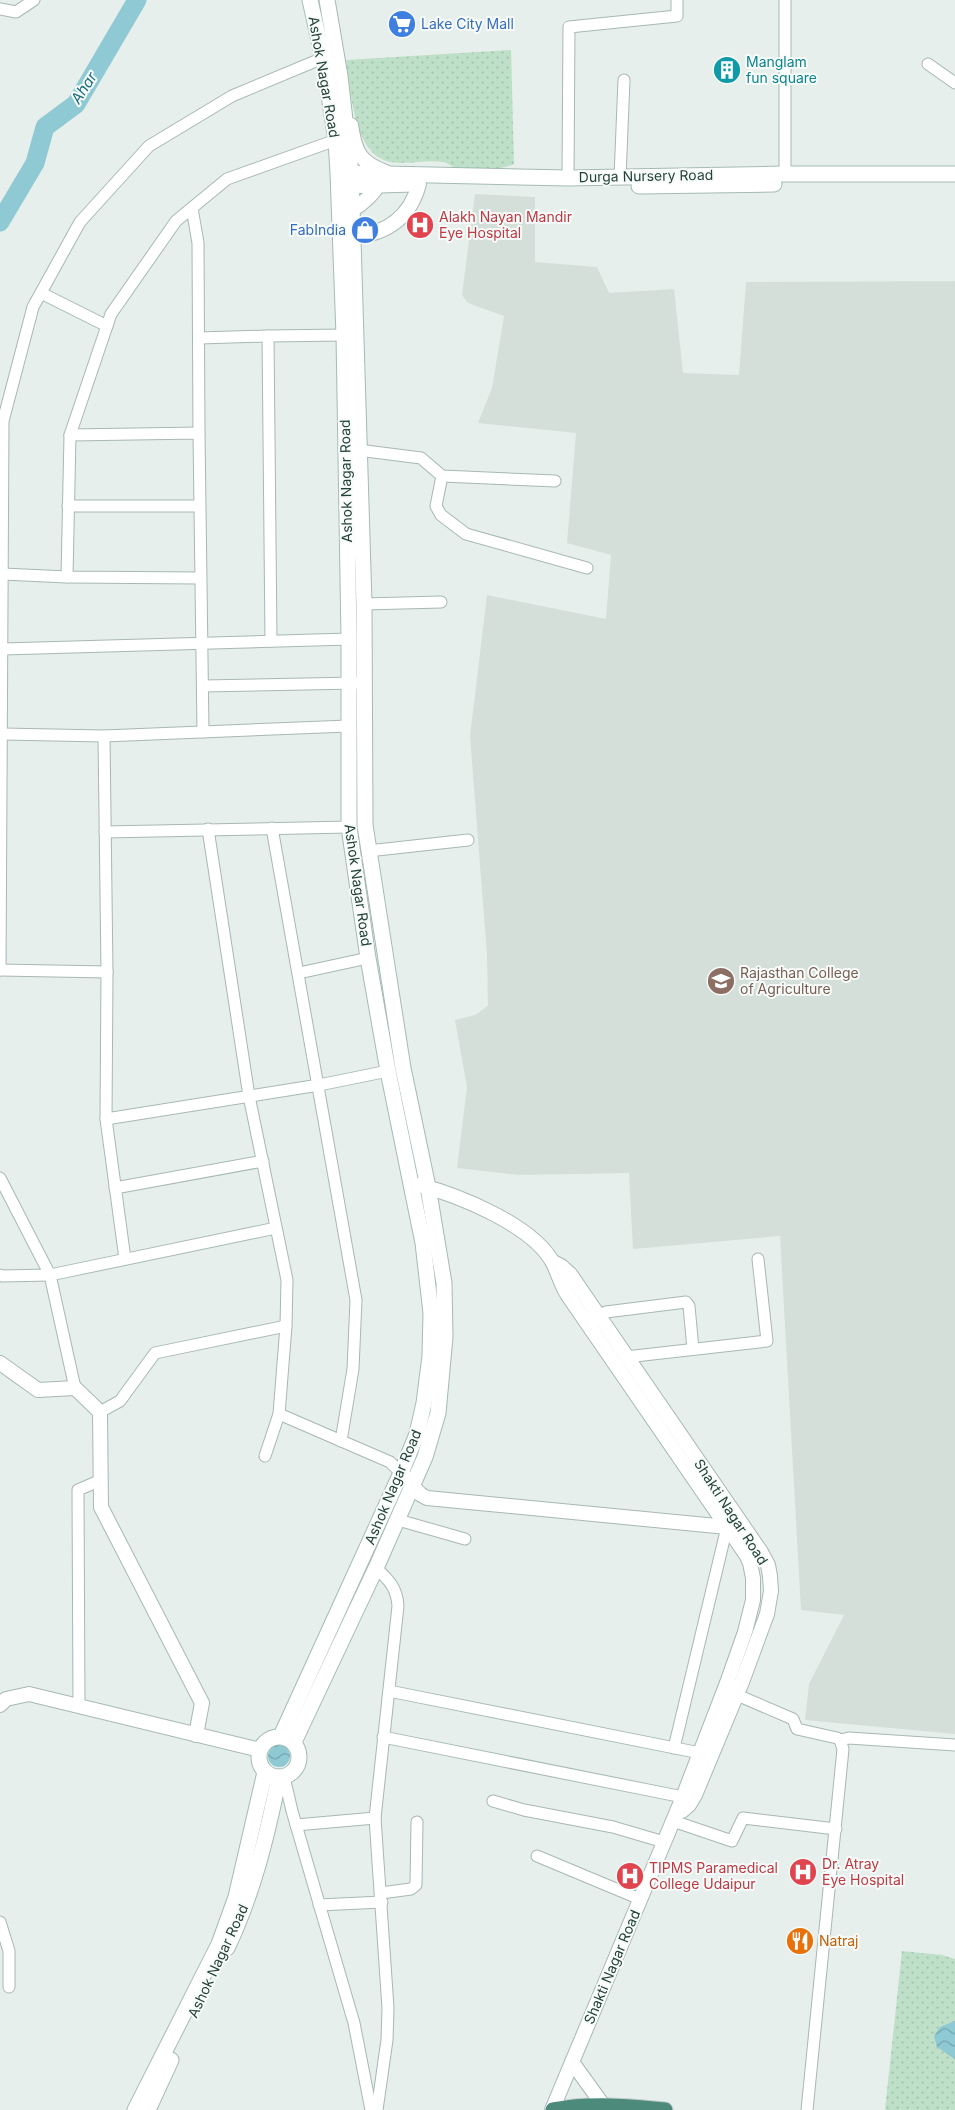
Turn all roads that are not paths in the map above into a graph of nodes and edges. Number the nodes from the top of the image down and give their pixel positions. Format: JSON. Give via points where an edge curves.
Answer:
{"nodes":[{"id":1,"x":34,"y":0,"type":"edge"},
{"id":2,"x":310,"y":0,"type":"edge"},
{"id":3,"x":677,"y":0,"type":"edge"},
{"id":4,"x":785,"y":0,"type":"edge"},
{"id":5,"x":331,"y":5,"type":"edge"},
{"id":6,"x":0,"y":9,"type":"edge"},
{"id":7,"x":323,"y":58,"type":"junction"},
{"id":8,"x":928,"y":64,"type":"dead end"},
{"id":9,"x":340,"y":76,"type":"junction"},
{"id":10,"x":624,"y":80,"type":"dead end"},
{"id":11,"x":955,"y":83,"type":"edge"},
{"id":12,"x":336,"y":140,"type":"junction"},
{"id":13,"x":391,"y":174,"type":"junction"},
{"id":14,"x":785,"y":174,"type":"junction"},
{"id":15,"x":955,"y":174,"type":"edge"},
{"id":16,"x":620,"y":177,"type":"junction"},
{"id":17,"x":568,"y":178,"type":"junction"},
{"id":18,"x":345,"y":179,"type":"junction"},
{"id":19,"x":955,"y":183,"type":"edge"},
{"id":20,"x":379,"y":184,"type":"junction"},
{"id":21,"x":419,"y":184,"type":"junction"},
{"id":22,"x":192,"y":208,"type":"junction"},
{"id":23,"x":352,"y":210,"type":"junction"},
{"id":24,"x":353,"y":237,"type":"junction"},
{"id":25,"x":41,"y":293,"type":"junction"},
{"id":26,"x":107,"y":326,"type":"junction"},
{"id":27,"x":268,"y":336,"type":"junction"},
{"id":28,"x":344,"y":336,"type":"junction"},
{"id":29,"x":199,"y":338,"type":"junction"},
{"id":30,"x":4,"y":402,"type":"edge"},
{"id":31,"x":199,"y":433,"type":"junction"},
{"id":32,"x":70,"y":435,"type":"junction"},
{"id":33,"x":358,"y":450,"type":"junction"},
{"id":34,"x":442,"y":476,"type":"junction"},
{"id":35,"x":555,"y":481,"type":"dead end"},
{"id":36,"x":68,"y":506,"type":"junction"},
{"id":37,"x":199,"y":506,"type":"junction"},
{"id":38,"x":587,"y":568,"type":"dead end"},
{"id":39,"x":3,"y":574,"type":"junction"},
{"id":40,"x":68,"y":577,"type":"junction"},
{"id":41,"x":200,"y":578,"type":"junction"},
{"id":42,"x":441,"y":602,"type":"dead end"},
{"id":43,"x":364,"y":604,"type":"junction"},
{"id":44,"x":349,"y":639,"type":"junction"},
{"id":45,"x":271,"y":642,"type":"junction"},
{"id":46,"x":202,"y":644,"type":"junction"},
{"id":47,"x":3,"y":649,"type":"junction"},
{"id":48,"x":365,"y":682,"type":"junction"},
{"id":49,"x":348,"y":683,"type":"junction"},
{"id":50,"x":203,"y":686,"type":"junction"},
{"id":51,"x":348,"y":726,"type":"junction"},
{"id":52,"x":203,"y":732,"type":"junction"},
{"id":53,"x":3,"y":734,"type":"junction"},
{"id":54,"x":104,"y":736,"type":"junction"},
{"id":55,"x":349,"y":826,"type":"junction"},
{"id":56,"x":272,"y":828,"type":"junction"},
{"id":57,"x":208,"y":830,"type":"junction"},
{"id":58,"x":105,"y":832,"type":"junction"},
{"id":59,"x":468,"y":840,"type":"dead end"},
{"id":60,"x":368,"y":851,"type":"junction"},
{"id":61,"x":368,"y":958,"type":"junction"},
{"id":62,"x":0,"y":970,"type":"edge"},
{"id":63,"x":107,"y":972,"type":"junction"},
{"id":64,"x":299,"y":973,"type":"junction"},
{"id":65,"x":388,"y":1072,"type":"junction"},
{"id":66,"x":319,"y":1085,"type":"junction"},
{"id":67,"x":249,"y":1096,"type":"junction"},
{"id":68,"x":106,"y":1119,"type":"junction"},
{"id":69,"x":262,"y":1161,"type":"junction"},
{"id":70,"x":0,"y":1178,"type":"edge"},
{"id":71,"x":411,"y":1183,"type":"junction"},
{"id":72,"x":428,"y":1187,"type":"junction"},
{"id":73,"x":115,"y":1188,"type":"junction"},
{"id":74,"x":276,"y":1228,"type":"junction"},
{"id":75,"x":125,"y":1259,"type":"junction"},
{"id":76,"x":758,"y":1260,"type":"dead end"},
{"id":77,"x":50,"y":1274,"type":"junction"},
{"id":78,"x":0,"y":1275,"type":"edge"},
{"id":79,"x":592,"y":1320,"type":"junction"},
{"id":80,"x":286,"y":1326,"type":"junction"},
{"id":81,"x":693,"y":1349,"type":"junction"},
{"id":82,"x":626,"y":1357,"type":"junction"},
{"id":83,"x":0,"y":1363,"type":"edge"},
{"id":84,"x":75,"y":1388,"type":"junction"},
{"id":85,"x":100,"y":1412,"type":"junction"},
{"id":86,"x":279,"y":1414,"type":"junction"},
{"id":87,"x":341,"y":1441,"type":"junction"},
{"id":88,"x":265,"y":1456,"type":"dead end"},
{"id":89,"x":401,"y":1473,"type":"junction"},
{"id":90,"x":101,"y":1480,"type":"junction"},
{"id":91,"x":413,"y":1486,"type":"junction"},
{"id":92,"x":736,"y":1515,"type":"junction"},
{"id":93,"x":398,"y":1520,"type":"junction"},
{"id":94,"x":724,"y":1522,"type":"junction"},
{"id":95,"x":465,"y":1539,"type":"dead end"},
{"id":96,"x":376,"y":1568,"type":"junction"},
{"id":97,"x":389,"y":1690,"type":"junction"},
{"id":98,"x":737,"y":1695,"type":"junction"},
{"id":99,"x":0,"y":1705,"type":"edge"},
{"id":100,"x":79,"y":1706,"type":"junction"},
{"id":101,"x":196,"y":1734,"type":"junction"},
{"id":102,"x":383,"y":1737,"type":"junction"},
{"id":103,"x":287,"y":1739,"type":"junction"},
{"id":104,"x":840,"y":1740,"type":"junction"},
{"id":105,"x":955,"y":1745,"type":"edge"},
{"id":106,"x":674,"y":1748,"type":"junction"},
{"id":107,"x":260,"y":1750,"type":"junction"},
{"id":108,"x":700,"y":1754,"type":"junction"},
{"id":109,"x":276,"y":1775,"type":"junction"},
{"id":110,"x":683,"y":1797,"type":"junction"},
{"id":111,"x":493,"y":1801,"type":"dead end"},
{"id":112,"x":374,"y":1818,"type":"junction"},
{"id":113,"x":674,"y":1819,"type":"junction"},
{"id":114,"x":417,"y":1822,"type":"dead end"},
{"id":115,"x":296,"y":1825,"type":"junction"},
{"id":116,"x":836,"y":1829,"type":"junction"},
{"id":117,"x":664,"y":1842,"type":"junction"},
{"id":118,"x":537,"y":1856,"type":"dead end"},
{"id":119,"x":381,"y":1898,"type":"junction"},
{"id":120,"x":640,"y":1899,"type":"junction"},
{"id":121,"x":320,"y":1905,"type":"junction"},
{"id":122,"x":0,"y":1922,"type":"edge"},
{"id":123,"x":10,"y":1987,"type":"dead end"},
{"id":124,"x":572,"y":2062,"type":"junction"},
{"id":125,"x":603,"y":2105,"type":"junction"},
{"id":126,"x":135,"y":2110,"type":"edge"},
{"id":127,"x":148,"y":2110,"type":"edge"},
{"id":128,"x":371,"y":2110,"type":"edge"},
{"id":129,"x":378,"y":2110,"type":"edge"},
{"id":130,"x":552,"y":2110,"type":"edge"},
{"id":131,"x":665,"y":2110,"type":"edge"},
{"id":132,"x":808,"y":2110,"type":"edge"}],
"edges":[{"from":1,"to":6,"type":"street","via":[[16,12]]},
{"from":2,"to":7,"type":"main road","name":"Ashok Nagar Road"},
{"from":3,"to":17,"type":"street","via":[[677,16],[569,27]]},
{"from":4,"to":14,"type":"street"},
{"from":5,"to":9,"type":"main road"},
{"from":7,"to":12,"type":"main road","name":"Ashok Nagar Road"},
{"from":7,"to":25,"type":"street","via":[[232,96],[149,146],[80,222]]},
{"from":8,"to":11,"type":"street"},
{"from":9,"to":13,"type":"street","via":[[358,153],[369,166]]},
{"from":9,"to":18,"type":"main road"},
{"from":10,"to":16,"type":"street"},
{"from":12,"to":18,"type":"main road","name":"Ashok Nagar Road"},
{"from":12,"to":22,"type":"street","via":[[227,179]]},
{"from":13,"to":17,"type":"main road","name":"Durga Nursery Road"},
{"from":13,"to":18,"type":"main road","name":"Durga Nursery Road"},
{"from":14,"to":15,"type":"main road","name":"Durga Nursery Road"},
{"from":14,"to":16,"type":"main road","name":"Durga Nursery Road"},
{"from":16,"to":17,"type":"main road","name":"Durga Nursery Road"},
{"from":18,"to":20,"type":"main road","name":"Durga Nursery Road"},
{"from":18,"to":23,"type":"main road"},
{"from":18,"to":28,"type":"main road","name":"Ashok Nagar Road"},
{"from":19,"to":21,"type":"main road","name":"Durga Nursery Road","via":[[686,187]]},
{"from":20,"to":21,"type":"main road","name":"Durga Nursery Road"},
{"from":20,"to":23,"type":"street","via":[[364,204]]},
{"from":21,"to":24,"type":"street","via":[[415,200],[394,222],[381,231]]},
{"from":22,"to":26,"type":"street","via":[[176,221],[111,314]]},
{"from":22,"to":29,"type":"street","via":[[198,242]]},
{"from":23,"to":24,"type":"main road"},
{"from":24,"to":33,"type":"main road"},
{"from":25,"to":26,"type":"street"},
{"from":25,"to":30,"type":"street","via":[[33,308]]},
{"from":26,"to":32,"type":"street"},
{"from":27,"to":28,"type":"street"},
{"from":27,"to":29,"type":"street"},
{"from":27,"to":45,"type":"street"},
{"from":28,"to":44,"type":"main road","name":"Ashok Nagar Road"},
{"from":29,"to":31,"type":"street"},
{"from":30,"to":39,"type":"street"},
{"from":31,"to":32,"type":"street"},
{"from":31,"to":37,"type":"street"},
{"from":32,"to":36,"type":"street"},
{"from":33,"to":34,"type":"street","via":[[421,458]]},
{"from":33,"to":43,"type":"main road"},
{"from":34,"to":35,"type":"street"},
{"from":34,"to":38,"type":"street","via":[[436,506],[466,534]]},
{"from":36,"to":37,"type":"street"},
{"from":36,"to":40,"type":"street"},
{"from":37,"to":41,"type":"street"},
{"from":39,"to":40,"type":"street"},
{"from":39,"to":47,"type":"street"},
{"from":40,"to":41,"type":"street"},
{"from":41,"to":46,"type":"street"},
{"from":42,"to":43,"type":"street"},
{"from":43,"to":48,"type":"main road"},
{"from":44,"to":45,"type":"street"},
{"from":44,"to":49,"type":"main road","name":"Ashok Nagar Road"},
{"from":45,"to":46,"type":"street"},
{"from":46,"to":47,"type":"street"},
{"from":46,"to":50,"type":"street"},
{"from":47,"to":53,"type":"street"},
{"from":48,"to":49,"type":"street"},
{"from":48,"to":60,"type":"main road","via":[[365,825]]},
{"from":49,"to":50,"type":"street"},
{"from":49,"to":51,"type":"main road","name":"Ashok Nagar Road"},
{"from":50,"to":52,"type":"street"},
{"from":51,"to":52,"type":"street"},
{"from":51,"to":55,"type":"main road","name":"Ashok Nagar Road"},
{"from":52,"to":54,"type":"street"},
{"from":53,"to":54,"type":"street"},
{"from":53,"to":62,"type":"street"},
{"from":54,"to":58,"type":"street"},
{"from":55,"to":56,"type":"street"},
{"from":55,"to":61,"type":"main road","name":"Ashok Nagar Road"},
{"from":56,"to":57,"type":"street"},
{"from":56,"to":64,"type":"street"},
{"from":57,"to":58,"type":"street"},
{"from":57,"to":67,"type":"street"},
{"from":58,"to":63,"type":"street"},
{"from":59,"to":60,"type":"street"},
{"from":60,"to":72,"type":"main road","via":[[403,1068]]},
{"from":61,"to":64,"type":"street"},
{"from":61,"to":65,"type":"main road","name":"Ashok Nagar Road"},
{"from":62,"to":63,"type":"street"},
{"from":63,"to":68,"type":"street"},
{"from":64,"to":66,"type":"street"},
{"from":65,"to":66,"type":"street"},
{"from":65,"to":71,"type":"main road","name":"Ashok Nagar Road"},
{"from":66,"to":67,"type":"street"},
{"from":66,"to":87,"type":"street","via":[[356,1300],[354,1369]]},
{"from":67,"to":68,"type":"street"},
{"from":67,"to":69,"type":"street"},
{"from":68,"to":73,"type":"street"},
{"from":69,"to":73,"type":"street"},
{"from":69,"to":74,"type":"street"},
{"from":70,"to":77,"type":"street"},
{"from":71,"to":72,"type":"street","name":"Shakti Nagar Road"},
{"from":71,"to":89,"type":"main road","name":"Ashok Nagar Road","via":[[428,1282],[430,1356],[420,1420]]},
{"from":72,"to":79,"type":"street","name":"Shakti Nagar Road","via":[[508,1220],[526,1234],[553,1262],[567,1294]]},
{"from":72,"to":91,"type":"main road","via":[[444,1283],[445,1338],[435,1428]]},
{"from":73,"to":75,"type":"street"},
{"from":74,"to":75,"type":"street"},
{"from":74,"to":80,"type":"street","via":[[287,1280]]},
{"from":75,"to":77,"type":"street"},
{"from":76,"to":81,"type":"street","via":[[767,1341]]},
{"from":77,"to":78,"type":"street"},
{"from":77,"to":84,"type":"street"},
{"from":79,"to":81,"type":"street","via":[[609,1311],[686,1302]]},
{"from":79,"to":82,"type":"street","name":"Shakti Nagar Road"},
{"from":79,"to":94,"type":"street","name":"Shakti Nagar Road"},
{"from":80,"to":85,"type":"street","via":[[156,1353],[120,1401]]},
{"from":80,"to":86,"type":"street"},
{"from":81,"to":82,"type":"street"},
{"from":82,"to":92,"type":"street","name":"Shakti Nagar Road"},
{"from":83,"to":84,"type":"street","via":[[38,1390]]},
{"from":84,"to":85,"type":"street"},
{"from":85,"to":90,"type":"street"},
{"from":86,"to":87,"type":"street"},
{"from":86,"to":88,"type":"street"},
{"from":87,"to":89,"type":"street","via":[[390,1462]]},
{"from":89,"to":91,"type":"street"},
{"from":89,"to":103,"type":"main road","name":"Ashok Nagar Road"},
{"from":90,"to":100,"type":"street","via":[[78,1490]]},
{"from":90,"to":101,"type":"street","via":[[101,1507],[202,1703]]},
{"from":91,"to":93,"type":"main road"},
{"from":91,"to":94,"type":"street","via":[[427,1498],[690,1523]]},
{"from":92,"to":94,"type":"street"},
{"from":92,"to":98,"type":"street","name":"Shakti Nagar Road","via":[[765,1558],[771,1591],[768,1614]]},
{"from":93,"to":95,"type":"street"},
{"from":93,"to":96,"type":"main road"},
{"from":94,"to":106,"type":"street"},
{"from":94,"to":108,"type":"street","name":"Shakti Nagar Road","via":[[750,1563],[753,1600]]},
{"from":96,"to":97,"type":"street","via":[[392,1583],[397,1595]]},
{"from":96,"to":103,"type":"main road"},
{"from":97,"to":102,"type":"street"},
{"from":97,"to":106,"type":"street"},
{"from":98,"to":104,"type":"street","via":[[793,1718],[797,1729]]},
{"from":98,"to":113,"type":"street","name":"Shakti Nagar Road","via":[[692,1802]]},
{"from":99,"to":100,"type":"street","via":[[6,1699],[29,1694]]},
{"from":100,"to":101,"type":"street"},
{"from":101,"to":107,"type":"street"},
{"from":102,"to":110,"type":"street"},
{"from":102,"to":112,"type":"street"},
{"from":103,"to":107,"type":"main road","via":[[276,1736],[266,1741]]},
{"from":103,"to":109,"type":"main road","via":[[300,1755],[299,1762],[291,1774]]},
{"from":104,"to":105,"type":"street"},
{"from":104,"to":116,"type":"street","via":[[843,1755]]},
{"from":106,"to":108,"type":"street"},
{"from":107,"to":109,"type":"main road","via":[[260,1766]]},
{"from":108,"to":110,"type":"street","name":"Shakti Nagar Road"},
{"from":109,"to":115,"type":"street"},
{"from":109,"to":126,"type":"main road","via":[[219,1944]]},
{"from":109,"to":127,"type":"main road","name":"Ashok Nagar Road","via":[[265,1844],[235,1930]]},
{"from":110,"to":113,"type":"street","name":"Shakti Nagar Road"},
{"from":111,"to":117,"type":"street","via":[[613,1827]]},
{"from":112,"to":115,"type":"street"},
{"from":112,"to":119,"type":"street"},
{"from":113,"to":116,"type":"street","via":[[732,1840],[743,1818]]},
{"from":113,"to":117,"type":"street","name":"Shakti Nagar Road"},
{"from":114,"to":119,"type":"street","via":[[416,1885]]},
{"from":115,"to":121,"type":"street"},
{"from":116,"to":132,"type":"street"},
{"from":117,"to":120,"type":"street","name":"Shakti Nagar Road"},
{"from":118,"to":120,"type":"street"},
{"from":119,"to":121,"type":"street"},
{"from":119,"to":129,"type":"street","via":[[388,2016]]},
{"from":120,"to":124,"type":"street","name":"Shakti Nagar Road"},
{"from":121,"to":128,"type":"street","via":[[354,2023]]},
{"from":122,"to":123,"type":"street","via":[[9,1951]]},
{"from":124,"to":125,"type":"street"},
{"from":124,"to":130,"type":"street","name":"Shakti Nagar Road"},
{"from":125,"to":130,"type":"highway"},
{"from":125,"to":131,"type":"highway"}]}
